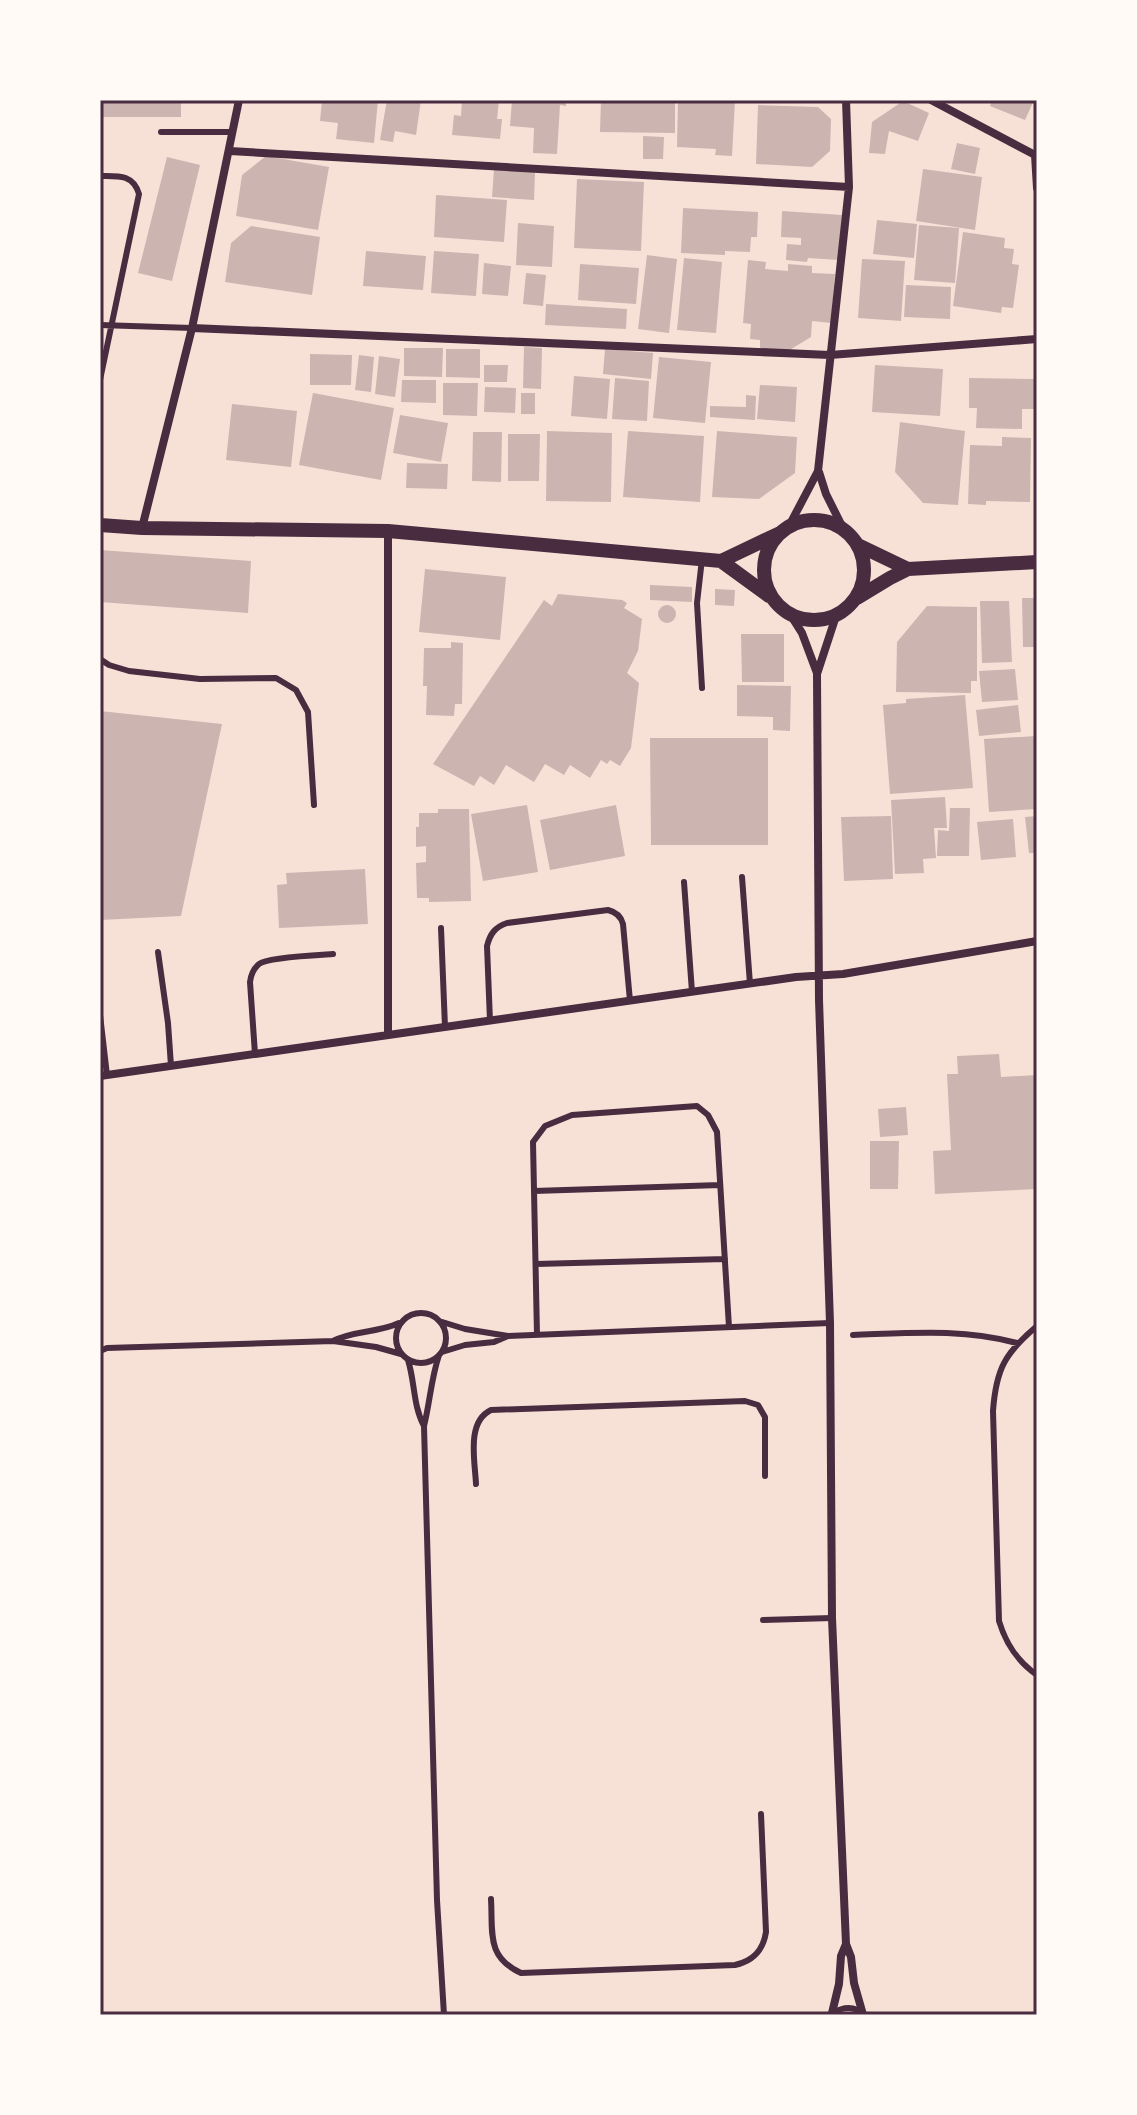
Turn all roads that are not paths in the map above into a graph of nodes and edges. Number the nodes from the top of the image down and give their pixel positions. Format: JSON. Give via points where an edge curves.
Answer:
{"nodes":[{"id":1,"x":239,"y":100,"type":"edge"},
{"id":2,"x":846,"y":100,"type":"edge"},
{"id":3,"x":931,"y":100,"type":"edge"},
{"id":4,"x":161,"y":132,"type":"dead end"},
{"id":5,"x":233,"y":132,"type":"junction"},
{"id":6,"x":230,"y":151,"type":"junction"},
{"id":7,"x":1036,"y":156,"type":"edge"},
{"id":8,"x":100,"y":176,"type":"edge"},
{"id":9,"x":849,"y":187,"type":"junction"},
{"id":10,"x":1037,"y":188,"type":"edge"},
{"id":11,"x":100,"y":325,"type":"edge"},
{"id":12,"x":110,"y":326,"type":"junction"},
{"id":13,"x":192,"y":328,"type":"junction"},
{"id":14,"x":1037,"y":339,"type":"edge"},
{"id":15,"x":830,"y":355,"type":"junction"},
{"id":16,"x":100,"y":380,"type":"edge"},
{"id":17,"x":818,"y":471,"type":"junction"},
{"id":18,"x":100,"y":525,"type":"edge"},
{"id":19,"x":142,"y":528,"type":"junction"},
{"id":20,"x":784,"y":530,"type":"junction"},
{"id":21,"x":844,"y":530,"type":"junction"},
{"id":22,"x":388,"y":531,"type":"junction"},
{"id":23,"x":858,"y":545,"type":"junction"},
{"id":24,"x":702,"y":559,"type":"junction"},
{"id":25,"x":721,"y":561,"type":"junction"},
{"id":26,"x":1037,"y":562,"type":"edge"},
{"id":27,"x":908,"y":569,"type":"junction"},
{"id":28,"x":773,"y":599,"type":"junction"},
{"id":29,"x":856,"y":599,"type":"junction"},
{"id":30,"x":790,"y":614,"type":"junction"},
{"id":31,"x":836,"y":616,"type":"junction"},
{"id":32,"x":100,"y":659,"type":"edge"},
{"id":33,"x":817,"y":674,"type":"junction"},
{"id":34,"x":702,"y":688,"type":"dead end"},
{"id":35,"x":314,"y":805,"type":"dead end"},
{"id":36,"x":742,"y":877,"type":"dead end"},
{"id":37,"x":684,"y":882,"type":"dead end"},
{"id":38,"x":441,"y":928,"type":"dead end"},
{"id":39,"x":1037,"y":941,"type":"edge"},
{"id":40,"x":158,"y":952,"type":"dead end"},
{"id":41,"x":333,"y":954,"type":"dead end"},
{"id":42,"x":819,"y":974,"type":"junction"},
{"id":43,"x":750,"y":984,"type":"junction"},
{"id":44,"x":692,"y":992,"type":"junction"},
{"id":45,"x":630,"y":1001,"type":"junction"},
{"id":46,"x":100,"y":1015,"type":"edge"},
{"id":47,"x":490,"y":1021,"type":"junction"},
{"id":48,"x":445,"y":1027,"type":"junction"},
{"id":49,"x":388,"y":1035,"type":"junction"},
{"id":50,"x":255,"y":1054,"type":"junction"},
{"id":51,"x":171,"y":1066,"type":"junction"},
{"id":52,"x":104,"y":1076,"type":"edge"},
{"id":53,"x":720,"y":1185,"type":"junction"},
{"id":54,"x":534,"y":1191,"type":"junction"},
{"id":55,"x":725,"y":1259,"type":"junction"},
{"id":56,"x":536,"y":1264,"type":"junction"},
{"id":57,"x":439,"y":1321,"type":"junction"},
{"id":58,"x":400,"y":1323,"type":"junction"},
{"id":59,"x":830,"y":1323,"type":"junction"},
{"id":60,"x":1037,"y":1326,"type":"edge"},
{"id":61,"x":729,"y":1327,"type":"junction"},
{"id":62,"x":537,"y":1335,"type":"junction"},
{"id":63,"x":853,"y":1335,"type":"dead end"},
{"id":64,"x":508,"y":1336,"type":"junction"},
{"id":65,"x":333,"y":1341,"type":"junction"},
{"id":66,"x":1017,"y":1343,"type":"junction"},
{"id":67,"x":102,"y":1348,"type":"edge"},
{"id":68,"x":440,"y":1354,"type":"junction"},
{"id":69,"x":404,"y":1357,"type":"junction"},
{"id":70,"x":424,"y":1426,"type":"junction"},
{"id":71,"x":765,"y":1476,"type":"dead end"},
{"id":72,"x":476,"y":1484,"type":"dead end"},
{"id":73,"x":832,"y":1618,"type":"junction"},
{"id":74,"x":763,"y":1620,"type":"dead end"},
{"id":75,"x":1037,"y":1675,"type":"edge"},
{"id":76,"x":761,"y":1814,"type":"dead end"},
{"id":77,"x":491,"y":1899,"type":"dead end"},
{"id":78,"x":846,"y":1944,"type":"junction"},
{"id":79,"x":864,"y":2013,"type":"edge"},
{"id":80,"x":831,"y":2014,"type":"edge"},
{"id":81,"x":444,"y":2015,"type":"edge"}],
"edges":[{"from":1,"to":5,"type":"street"},
{"from":2,"to":9,"type":"street"},
{"from":3,"to":7,"type":"street"},
{"from":4,"to":5,"type":"lane"},
{"from":5,"to":6,"type":"street"},
{"from":6,"to":9,"type":"street"},
{"from":6,"to":13,"type":"street"},
{"from":7,"to":10,"type":"street"},
{"from":8,"to":12,"type":"lane","via":[[132,180],[139,194]]},
{"from":9,"to":15,"type":"street"},
{"from":11,"to":12,"type":"lane"},
{"from":12,"to":13,"type":"lane"},
{"from":12,"to":16,"type":"lane"},
{"from":13,"to":15,"type":"street"},
{"from":13,"to":19,"type":"street"},
{"from":14,"to":15,"type":"street"},
{"from":15,"to":17,"type":"street"},
{"from":17,"to":20,"type":"street"},
{"from":17,"to":21,"type":"street"},
{"from":18,"to":19,"type":"street"},
{"from":19,"to":22,"type":"street"},
{"from":20,"to":21,"type":"street","via":[[808,520],[827,521]]},
{"from":20,"to":25,"type":"street"},
{"from":20,"to":28,"type":"street","via":[[769,548],[764,565]]},
{"from":21,"to":23,"type":"street"},
{"from":22,"to":24,"type":"street"},
{"from":22,"to":49,"type":"street"},
{"from":23,"to":27,"type":"street"},
{"from":23,"to":29,"type":"street","via":[[864,563]]},
{"from":24,"to":25,"type":"street"},
{"from":24,"to":34,"type":"lane","via":[[697,603]]},
{"from":25,"to":28,"type":"street"},
{"from":26,"to":27,"type":"street"},
{"from":27,"to":29,"type":"street"},
{"from":28,"to":30,"type":"street"},
{"from":29,"to":31,"type":"street"},
{"from":30,"to":31,"type":"street","via":[[813,621]]},
{"from":30,"to":33,"type":"street"},
{"from":31,"to":33,"type":"street"},
{"from":32,"to":35,"type":"lane","via":[[143,673],[276,678],[296,690],[308,712]]},
{"from":33,"to":42,"type":"street"},
{"from":36,"to":43,"type":"lane"},
{"from":37,"to":44,"type":"lane"},
{"from":38,"to":48,"type":"lane"},
{"from":39,"to":42,"type":"street"},
{"from":40,"to":51,"type":"lane"},
{"from":41,"to":50,"type":"lane","via":[[265,961],[255,969],[250,982]]},
{"from":42,"to":43,"type":"street"},
{"from":42,"to":59,"type":"street"},
{"from":43,"to":44,"type":"street"},
{"from":44,"to":45,"type":"street"},
{"from":45,"to":47,"type":"street"},
{"from":45,"to":47,"type":"lane","via":[[623,924],[614,912],[507,923],[494,930],[487,946]]},
{"from":46,"to":52,"type":"lane"},
{"from":47,"to":48,"type":"street"},
{"from":48,"to":49,"type":"street"},
{"from":49,"to":50,"type":"street"},
{"from":50,"to":51,"type":"street"},
{"from":51,"to":52,"type":"street"},
{"from":53,"to":54,"type":"lane"},
{"from":53,"to":54,"type":"lane","via":[[717,1132],[697,1106],[572,1115],[545,1126],[533,1142]]},
{"from":53,"to":55,"type":"lane"},
{"from":54,"to":56,"type":"lane"},
{"from":55,"to":56,"type":"lane"},
{"from":55,"to":61,"type":"lane"},
{"from":56,"to":62,"type":"lane"},
{"from":57,"to":58,"type":"lane","via":[[419,1312]]},
{"from":57,"to":64,"type":"lane"},
{"from":57,"to":68,"type":"lane","via":[[446,1333]]},
{"from":58,"to":65,"type":"lane"},
{"from":58,"to":69,"type":"lane","via":[[395,1343]]},
{"from":59,"to":61,"type":"lane"},
{"from":59,"to":73,"type":"street"},
{"from":60,"to":66,"type":"lane"},
{"from":61,"to":62,"type":"lane"},
{"from":62,"to":64,"type":"lane"},
{"from":63,"to":66,"type":"lane","via":[[975,1333]]},
{"from":64,"to":68,"type":"lane"},
{"from":65,"to":67,"type":"lane"},
{"from":65,"to":69,"type":"lane"},
{"from":66,"to":75,"type":"lane","via":[[994,1392],[999,1621],[1009,1647]]},
{"from":68,"to":69,"type":"lane","via":[[427,1362]]},
{"from":68,"to":70,"type":"lane"},
{"from":69,"to":70,"type":"lane"},
{"from":70,"to":81,"type":"lane"},
{"from":71,"to":72,"type":"lane","via":[[765,1417],[758,1405],[745,1401],[491,1410],[474,1429]]},
{"from":73,"to":74,"type":"lane"},
{"from":73,"to":78,"type":"street"},
{"from":76,"to":77,"type":"lane","via":[[766,1932],[760,1951],[744,1963],[521,1973],[500,1960],[494,1949]]},
{"from":78,"to":79,"type":"street"},
{"from":78,"to":80,"type":"street"},
{"from":79,"to":80,"type":"lane","via":[[847,2007]]}]}
